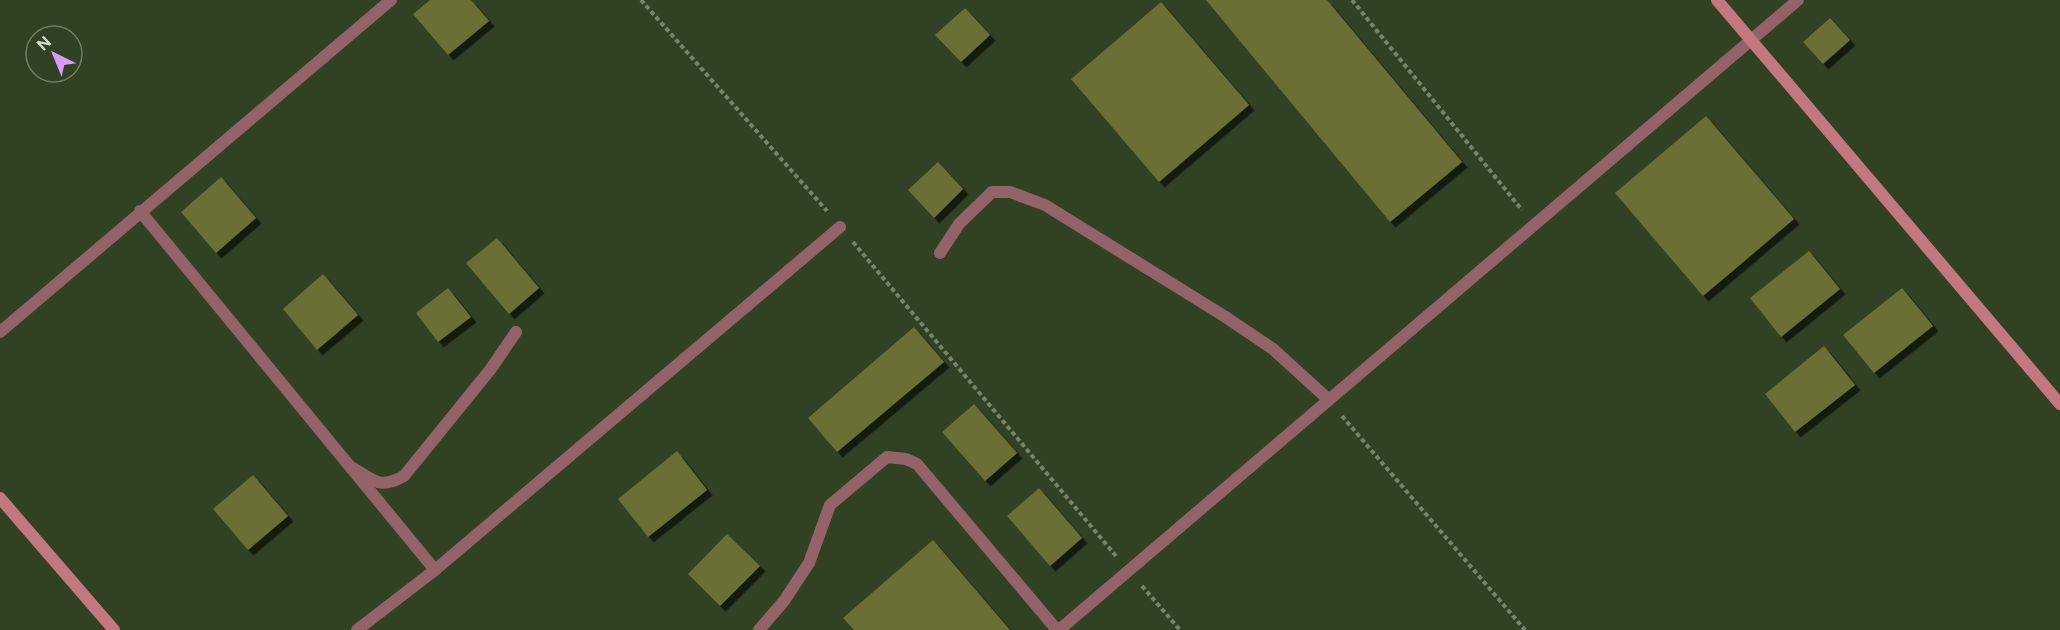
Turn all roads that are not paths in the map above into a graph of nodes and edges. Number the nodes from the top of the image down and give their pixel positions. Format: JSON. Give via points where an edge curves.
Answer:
{"nodes":[{"id":1,"x":391,"y":0,"type":"edge"},
{"id":2,"x":1717,"y":0,"type":"edge"},
{"id":3,"x":1798,"y":0,"type":"edge"},
{"id":4,"x":1751,"y":40,"type":"junction"},
{"id":5,"x":140,"y":212,"type":"junction"},
{"id":6,"x":840,"y":226,"type":"road end"},
{"id":7,"x":940,"y":253,"type":"dead end"},
{"id":8,"x":0,"y":332,"type":"edge"},
{"id":9,"x":516,"y":332,"type":"dead end"},
{"id":10,"x":1329,"y":400,"type":"junction"},
{"id":11,"x":2060,"y":404,"type":"edge"},
{"id":12,"x":350,"y":466,"type":"junction"},
{"id":13,"x":0,"y":498,"type":"edge"},
{"id":14,"x":435,"y":570,"type":"junction"},
{"id":15,"x":114,"y":630,"type":"edge"},
{"id":16,"x":357,"y":630,"type":"edge"},
{"id":17,"x":759,"y":630,"type":"edge"},
{"id":18,"x":1058,"y":630,"type":"edge"}],
"edges":[{"from":1,"to":5,"type":"street"},
{"from":2,"to":4,"type":"street"},
{"from":3,"to":4,"type":"street"},
{"from":4,"to":10,"type":"street"},
{"from":4,"to":11,"type":"street"},
{"from":5,"to":8,"type":"street"},
{"from":5,"to":12,"type":"street"},
{"from":6,"to":14,"type":"street"},
{"from":7,"to":10,"type":"street","via":[[959,224],[992,192],[1010,192],[1045,205],[1273,349]]},
{"from":9,"to":12,"type":"street","via":[[404,476],[380,484]]},
{"from":10,"to":18,"type":"street"},
{"from":12,"to":14,"type":"street"},
{"from":13,"to":15,"type":"street"},
{"from":14,"to":16,"type":"street"},
{"from":17,"to":18,"type":"street","via":[[809,563],[830,505],[887,457],[917,464]]}]}
